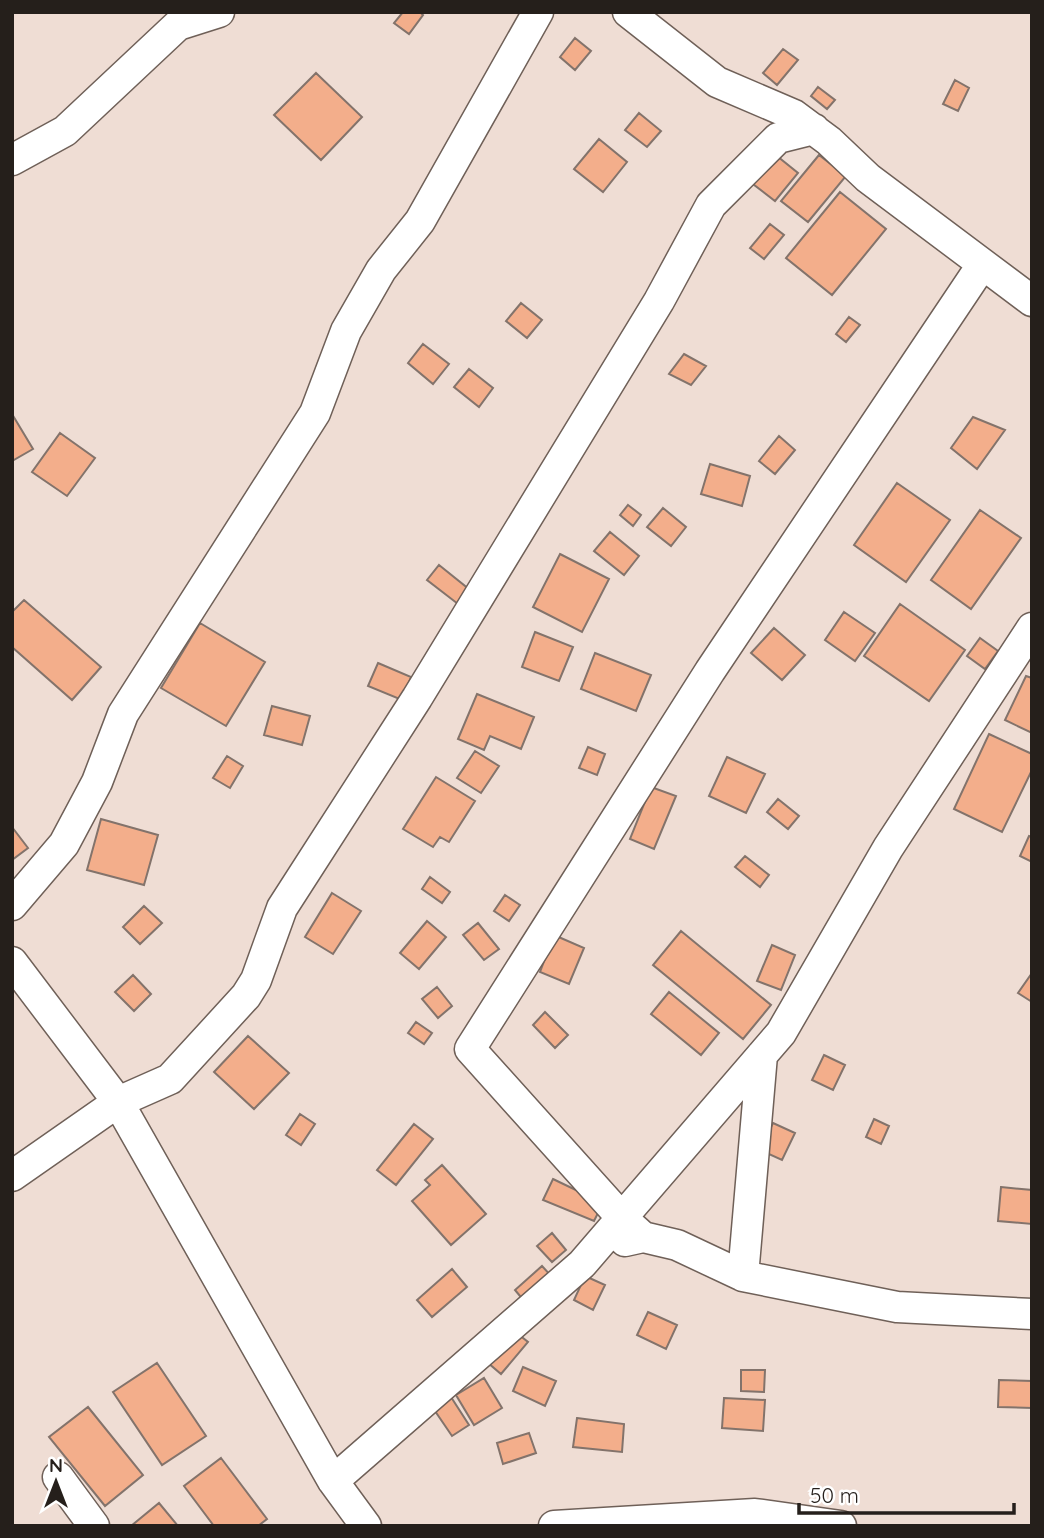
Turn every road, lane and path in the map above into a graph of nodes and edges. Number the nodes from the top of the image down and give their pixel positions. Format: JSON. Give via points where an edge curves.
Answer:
{"nodes":[{"id":1,"x":219,"y":12,"type":"edge"},
{"id":2,"x":538,"y":12,"type":"edge"},
{"id":3,"x":628,"y":12,"type":"edge"},
{"id":4,"x":814,"y":129,"type":"junction"},
{"id":5,"x":12,"y":160,"type":"edge"},
{"id":6,"x":982,"y":265,"type":"junction"},
{"id":7,"x":1032,"y":301,"type":"edge"},
{"id":8,"x":1032,"y":628,"type":"edge"},
{"id":9,"x":12,"y":905,"type":"edge"},
{"id":10,"x":12,"y":962,"type":"edge"},
{"id":11,"x":762,"y":1055,"type":"junction"},
{"id":12,"x":118,"y":1102,"type":"junction"},
{"id":13,"x":12,"y":1176,"type":"edge"},
{"id":14,"x":632,"y":1227,"type":"junction"},
{"id":15,"x":743,"y":1276,"type":"junction"},
{"id":16,"x":1032,"y":1314,"type":"edge"},
{"id":17,"x":58,"y":1477,"type":"dead end"},
{"id":18,"x":333,"y":1481,"type":"junction"},
{"id":19,"x":94,"y":1526,"type":"edge"},
{"id":20,"x":366,"y":1526,"type":"edge"},
{"id":21,"x":554,"y":1526,"type":"edge"},
{"id":22,"x":841,"y":1526,"type":"edge"}],
"edges":[{"from":1,"to":5,"type":"street","via":[[178,25],[65,131]]},
{"from":2,"to":9,"type":"street","via":[[420,221],[381,270],[352,321],[315,413],[123,714],[97,782],[64,844]]},
{"from":3,"to":4,"type":"street","via":[[717,82],[794,115]]},
{"from":4,"to":6,"type":"street","via":[[868,178]]},
{"from":4,"to":12,"type":"street","via":[[778,138],[711,205],[659,301],[431,676],[282,908],[246,996],[170,1079]]},
{"from":6,"to":7,"type":"street"},
{"from":6,"to":14,"type":"street","via":[[710,671],[470,1049]]},
{"from":8,"to":11,"type":"street","via":[[888,848],[781,1033]]},
{"from":10,"to":12,"type":"street"},
{"from":11,"to":14,"type":"street"},
{"from":11,"to":15,"type":"street"},
{"from":12,"to":13,"type":"street"},
{"from":12,"to":18,"type":"street"},
{"from":14,"to":15,"type":"street"},
{"from":14,"to":18,"type":"street","via":[[582,1264]]},
{"from":15,"to":16,"type":"street","via":[[897,1307]]},
{"from":17,"to":19,"type":"street"},
{"from":18,"to":20,"type":"street"},
{"from":21,"to":22,"type":"street","via":[[755,1514]]}]}
